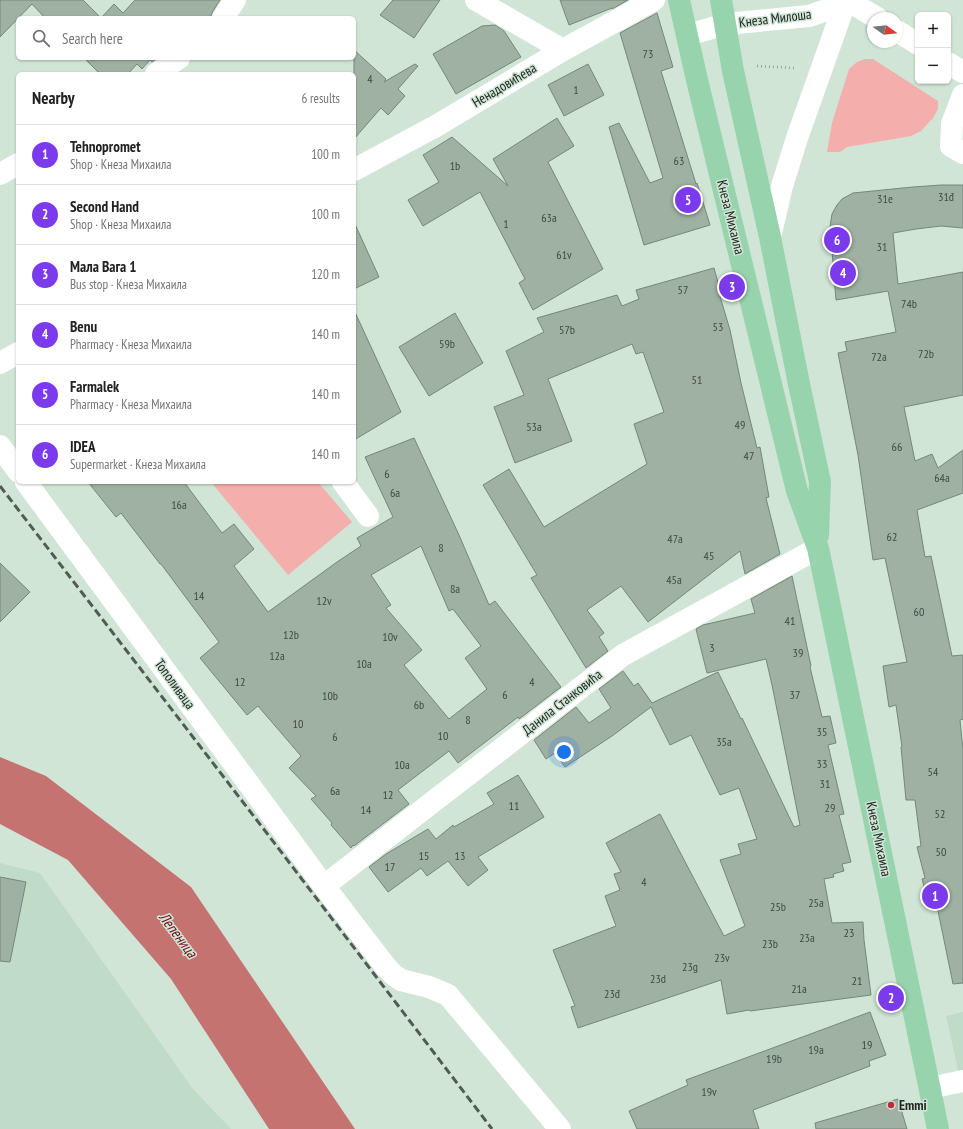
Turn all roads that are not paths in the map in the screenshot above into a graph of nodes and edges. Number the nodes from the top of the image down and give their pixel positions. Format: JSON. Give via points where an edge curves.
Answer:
{"nodes":[{"id":1,"x":235,"y":0,"type":"edge"},
{"id":2,"x":476,"y":0,"type":"edge"},
{"id":3,"x":654,"y":0,"type":"edge"},
{"id":4,"x":679,"y":0,"type":"edge"},
{"id":5,"x":721,"y":0,"type":"edge"},
{"id":6,"x":846,"y":0,"type":"edge"},
{"id":7,"x":867,"y":12,"type":"edge"},
{"id":8,"x":224,"y":16,"type":"edge"},
{"id":9,"x":726,"y":24,"type":"junction"},
{"id":10,"x":903,"y":34,"type":"edge"},
{"id":11,"x":688,"y":35,"type":"junction"},
{"id":12,"x":915,"y":42,"type":"edge"},
{"id":13,"x":563,"y":50,"type":"junction"},
{"id":14,"x":176,"y":60,"type":"edge"},
{"id":15,"x":951,"y":65,"type":"edge"},
{"id":16,"x":159,"y":72,"type":"edge"},
{"id":17,"x":963,"y":72,"type":"edge"},
{"id":18,"x":963,"y":95,"type":"edge"},
{"id":19,"x":963,"y":153,"type":"edge"},
{"id":20,"x":16,"y":165,"type":"edge"},
{"id":21,"x":356,"y":169,"type":"edge"},
{"id":22,"x":0,"y":174,"type":"edge"},
{"id":23,"x":770,"y":237,"type":"junction"},
{"id":24,"x":16,"y":354,"type":"edge"},
{"id":25,"x":0,"y":363,"type":"edge"},
{"id":26,"x":0,"y":446,"type":"edge"},
{"id":27,"x":16,"y":468,"type":"edge"},
{"id":28,"x":27,"y":484,"type":"edge"},
{"id":29,"x":344,"y":484,"type":"edge"},
{"id":30,"x":368,"y":516,"type":"dead end"},
{"id":31,"x":818,"y":548,"type":"junction"},
{"id":32,"x":324,"y":886,"type":"junction"},
{"id":33,"x":963,"y":1081,"type":"edge"},
{"id":34,"x":930,"y":1088,"type":"junction"},
{"id":35,"x":560,"y":1129,"type":"edge"},
{"id":36,"x":938,"y":1129,"type":"edge"}],
"edges":[{"from":1,"to":8,"type":"street"},
{"from":2,"to":13,"type":"street"},
{"from":3,"to":13,"type":"street","name":"Ненадовићева"},
{"from":4,"to":11,"type":"main road","name":"Кнеза Михаила"},
{"from":5,"to":9,"type":"main road","name":"Кнеза Михаила"},
{"from":6,"to":7,"type":"street"},
{"from":6,"to":9,"type":"street","name":"Кнеза Милоша","via":[[809,16]]},
{"from":6,"to":23,"type":"street","via":[[782,186]]},
{"from":9,"to":11,"type":"street","name":"Кнеза Милоша"},
{"from":9,"to":23,"type":"main road","name":"Кнеза Михаила","via":[[733,71]]},
{"from":10,"to":12,"type":"street"},
{"from":11,"to":31,"type":"main road","name":"Кнеза Михаила","via":[[797,491]]},
{"from":13,"to":21,"type":"street","name":"Ненадовићева","via":[[436,126]]},
{"from":14,"to":16,"type":"street"},
{"from":15,"to":17,"type":"street"},
{"from":18,"to":19,"type":"street","via":[[952,124],[951,146]]},
{"from":20,"to":22,"type":"street"},
{"from":23,"to":31,"type":"main road","name":"Кнеза Михаила","via":[[820,482]]},
{"from":24,"to":25,"type":"street"},
{"from":26,"to":27,"type":"street"},
{"from":28,"to":32,"type":"street","name":"Тополиваца"},
{"from":29,"to":30,"type":"street"},
{"from":31,"to":32,"type":"street","name":"Данила Станковића","via":[[623,654]]},
{"from":31,"to":34,"type":"main road","name":"Кнеза Михаила"},
{"from":32,"to":35,"type":"street","name":"Тополиваца","via":[[394,976],[448,996]]},
{"from":33,"to":34,"type":"street"},
{"from":34,"to":36,"type":"main road","name":"Кнеза Михаила"}]}
